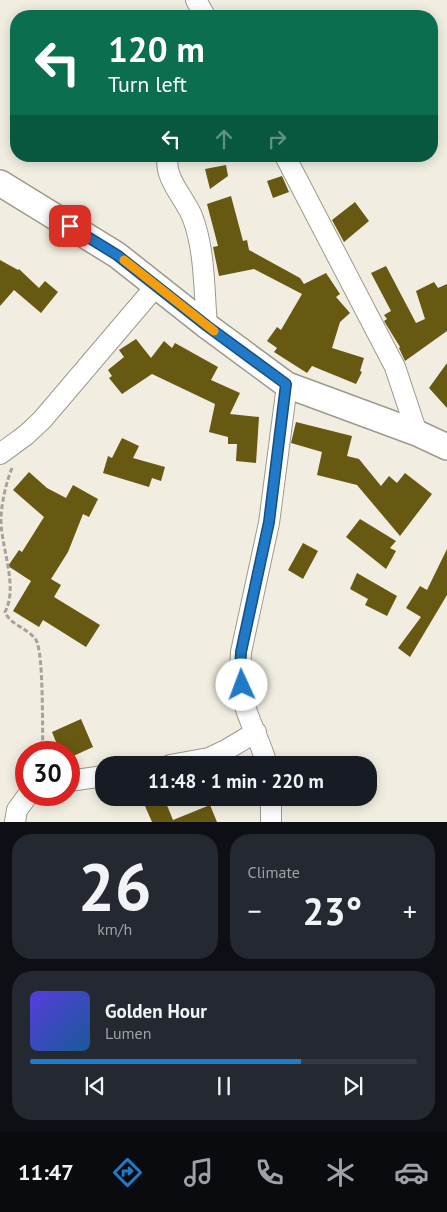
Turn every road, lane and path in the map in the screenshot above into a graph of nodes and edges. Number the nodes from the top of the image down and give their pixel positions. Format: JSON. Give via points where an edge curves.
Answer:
{"nodes":[{"id":1,"x":166,"y":162,"type":"edge"},
{"id":2,"x":289,"y":162,"type":"edge"},
{"id":3,"x":0,"y":183,"type":"edge"},
{"id":4,"x":156,"y":286,"type":"junction"},
{"id":5,"x":207,"y":326,"type":"junction"},
{"id":6,"x":286,"y":384,"type":"junction"},
{"id":7,"x":417,"y":433,"type":"junction"},
{"id":8,"x":447,"y":447,"type":"edge"},
{"id":9,"x":6,"y":460,"type":"edge"},
{"id":10,"x":256,"y":732,"type":"junction"},
{"id":11,"x":43,"y":741,"type":"edge"},
{"id":12,"x":213,"y":756,"type":"edge"},
{"id":13,"x":264,"y":756,"type":"edge"},
{"id":14,"x":95,"y":777,"type":"edge"},
{"id":15,"x":80,"y":779,"type":"edge"},
{"id":16,"x":20,"y":806,"type":"edge"},
{"id":17,"x":271,"y":806,"type":"edge"},
{"id":18,"x":15,"y":822,"type":"edge"},
{"id":19,"x":271,"y":822,"type":"edge"}],
"edges":[{"from":1,"to":5,"type":"street","via":[[198,236]]},
{"from":2,"to":7,"type":"street","via":[[395,368]]},
{"from":3,"to":4,"type":"main road","via":[[117,255]]},
{"from":4,"to":5,"type":"main road"},
{"from":4,"to":9,"type":"street"},
{"from":5,"to":6,"type":"main road"},
{"from":6,"to":7,"type":"main road"},
{"from":6,"to":10,"type":"street","via":[[269,522],[241,652],[243,699]]},
{"from":7,"to":8,"type":"main road"},
{"from":9,"to":11,"type":"path","via":[[1,517],[10,588],[5,612],[36,640],[40,657]]},
{"from":10,"to":12,"type":"street"},
{"from":10,"to":13,"type":"street"},
{"from":14,"to":15,"type":"street"},
{"from":16,"to":18,"type":"street"},
{"from":17,"to":19,"type":"street"}]}
